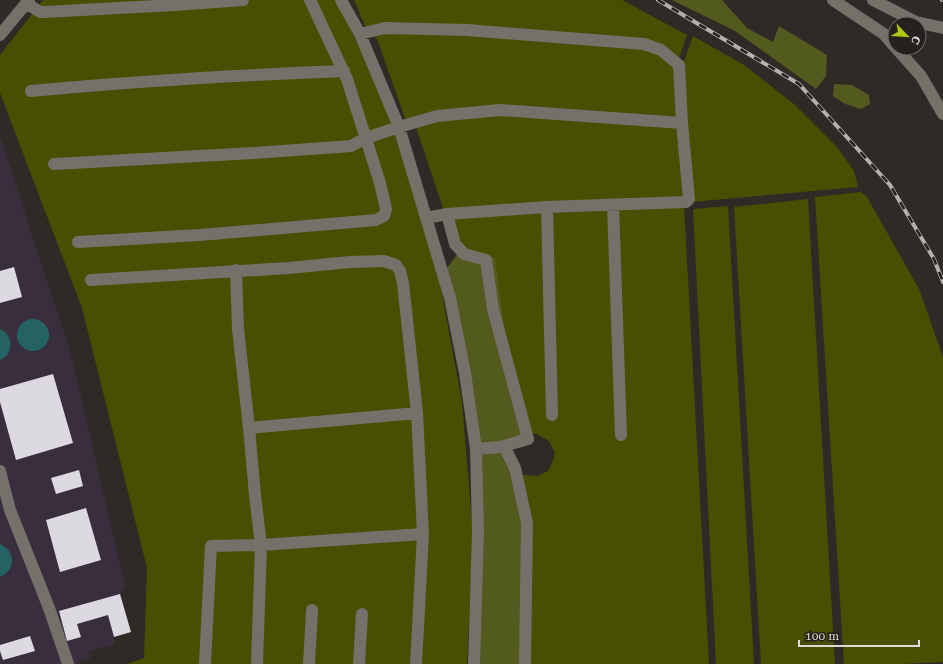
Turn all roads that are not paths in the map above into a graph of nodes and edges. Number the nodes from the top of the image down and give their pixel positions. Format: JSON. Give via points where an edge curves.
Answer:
{"nodes":[{"id":1,"x":243,"y":0,"type":"edge"},
{"id":2,"x":310,"y":0,"type":"edge"},
{"id":3,"x":341,"y":0,"type":"edge"},
{"id":4,"x":833,"y":0,"type":"edge"},
{"id":5,"x":873,"y":0,"type":"edge"},
{"id":6,"x":27,"y":2,"type":"edge"},
{"id":7,"x":943,"y":28,"type":"edge"},
{"id":8,"x":360,"y":34,"type":"junction"},
{"id":9,"x":0,"y":35,"type":"edge"},
{"id":10,"x":887,"y":37,"type":"edge"},
{"id":11,"x":904,"y":56,"type":"edge"},
{"id":12,"x":344,"y":71,"type":"junction"},
{"id":13,"x":31,"y":91,"type":"dead end"},
{"id":14,"x":943,"y":114,"type":"edge"},
{"id":15,"x":682,"y":124,"type":"junction"},
{"id":16,"x":399,"y":127,"type":"junction"},
{"id":17,"x":366,"y":138,"type":"junction"},
{"id":18,"x":54,"y":164,"type":"dead end"},
{"id":19,"x":613,"y":205,"type":"junction"},
{"id":20,"x":547,"y":207,"type":"junction"},
{"id":21,"x":447,"y":214,"type":"junction"},
{"id":22,"x":426,"y":218,"type":"junction"},
{"id":23,"x":78,"y":242,"type":"dead end"},
{"id":24,"x":236,"y":270,"type":"junction"},
{"id":25,"x":91,"y":280,"type":"dead end"},
{"id":26,"x":417,"y":413,"type":"junction"},
{"id":27,"x":552,"y":415,"type":"dead end"},
{"id":28,"x":249,"y":428,"type":"junction"},
{"id":29,"x":621,"y":435,"type":"dead end"},
{"id":30,"x":504,"y":446,"type":"junction"},
{"id":31,"x":476,"y":449,"type":"junction"},
{"id":32,"x":0,"y":471,"type":"edge"},
{"id":33,"x":423,"y":534,"type":"junction"},
{"id":34,"x":261,"y":545,"type":"junction"},
{"id":35,"x":312,"y":610,"type":"dead end"},
{"id":36,"x":362,"y":614,"type":"dead end"},
{"id":37,"x":68,"y":664,"type":"edge"},
{"id":38,"x":205,"y":664,"type":"edge"},
{"id":39,"x":257,"y":664,"type":"edge"},
{"id":40,"x":309,"y":664,"type":"edge"},
{"id":41,"x":359,"y":664,"type":"edge"},
{"id":42,"x":416,"y":664,"type":"edge"},
{"id":43,"x":474,"y":664,"type":"edge"},
{"id":44,"x":525,"y":664,"type":"edge"}],
"edges":[{"from":1,"to":6,"type":"street","via":[[44,12],[40,12]]},
{"from":2,"to":12,"type":"street"},
{"from":3,"to":8,"type":"street"},
{"from":4,"to":10,"type":"street"},
{"from":5,"to":7,"type":"street","via":[[916,22]]},
{"from":6,"to":9,"type":"street"},
{"from":8,"to":15,"type":"street","via":[[385,28],[467,30],[644,44],[661,50],[679,65]]},
{"from":8,"to":16,"type":"street"},
{"from":11,"to":14,"type":"street","via":[[921,76]]},
{"from":12,"to":13,"type":"street","via":[[103,84]]},
{"from":12,"to":17,"type":"street"},
{"from":15,"to":16,"type":"street","via":[[500,110],[437,116]]},
{"from":15,"to":19,"type":"street","via":[[689,199],[686,202]]},
{"from":16,"to":17,"type":"street"},
{"from":16,"to":22,"type":"street"},
{"from":17,"to":18,"type":"street","via":[[352,146],[321,149]]},
{"from":17,"to":23,"type":"street","via":[[386,209],[384,216],[376,220],[200,235]]},
{"from":19,"to":20,"type":"street"},
{"from":19,"to":29,"type":"street"},
{"from":20,"to":21,"type":"street"},
{"from":20,"to":27,"type":"street"},
{"from":21,"to":22,"type":"street"},
{"from":21,"to":30,"type":"street","via":[[455,244],[464,254],[486,260],[493,309],[528,439]]},
{"from":22,"to":31,"type":"street","via":[[450,298]]},
{"from":24,"to":25,"type":"street"},
{"from":24,"to":26,"type":"street","via":[[350,262],[384,261],[396,265],[403,283]]},
{"from":24,"to":28,"type":"street","via":[[238,329]]},
{"from":26,"to":28,"type":"street"},
{"from":26,"to":33,"type":"street"},
{"from":28,"to":34,"type":"street"},
{"from":30,"to":31,"type":"street"},
{"from":30,"to":44,"type":"street","via":[[515,468],[527,523]]},
{"from":31,"to":43,"type":"street","via":[[478,532]]},
{"from":32,"to":37,"type":"street","via":[[10,510]]},
{"from":33,"to":34,"type":"street"},
{"from":33,"to":42,"type":"street"},
{"from":34,"to":38,"type":"street","via":[[211,546]]},
{"from":34,"to":39,"type":"street"},
{"from":35,"to":40,"type":"street"},
{"from":36,"to":41,"type":"street"}]}
